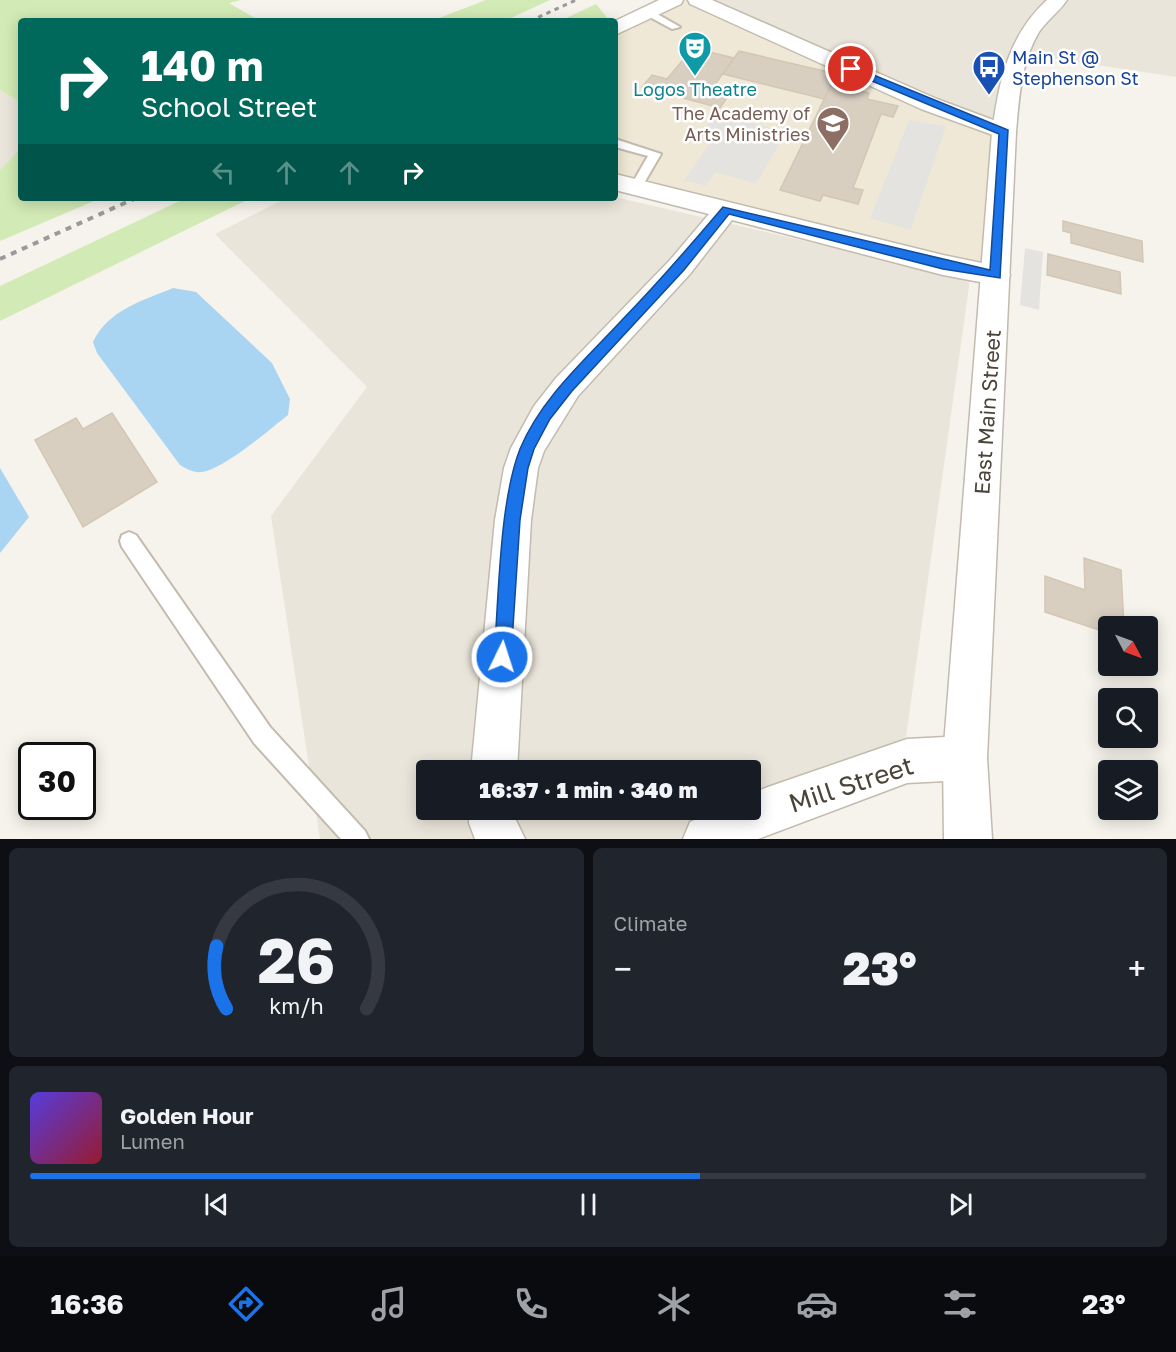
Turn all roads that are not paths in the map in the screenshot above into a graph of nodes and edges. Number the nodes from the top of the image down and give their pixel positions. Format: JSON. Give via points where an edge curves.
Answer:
{"nodes":[{"id":1,"x":674,"y":0,"type":"edge"},
{"id":2,"x":697,"y":0,"type":"edge"},
{"id":3,"x":1058,"y":0,"type":"edge"},
{"id":4,"x":649,"y":13,"type":"junction"},
{"id":5,"x":618,"y":27,"type":"edge"},
{"id":6,"x":675,"y":27,"type":"dead end"},
{"id":7,"x":1004,"y":132,"type":"junction"},
{"id":8,"x":618,"y":144,"type":"edge"},
{"id":9,"x":625,"y":185,"type":"edge"},
{"id":10,"x":726,"y":210,"type":"junction"},
{"id":11,"x":996,"y":275,"type":"junction"},
{"id":12,"x":129,"y":541,"type":"dead end"},
{"id":13,"x":965,"y":758,"type":"junction"},
{"id":14,"x":495,"y":760,"type":"edge"},
{"id":15,"x":492,"y":820,"type":"edge"},
{"id":16,"x":357,"y":839,"type":"edge"},
{"id":17,"x":501,"y":839,"type":"edge"},
{"id":18,"x":707,"y":839,"type":"edge"},
{"id":19,"x":968,"y":839,"type":"edge"}],
"edges":[{"from":1,"to":4,"type":"street"},
{"from":2,"to":7,"type":"street","via":[[929,104]]},
{"from":3,"to":7,"type":"street","name":"East Main Street","via":[[1028,33],[1011,71]]},
{"from":4,"to":5,"type":"street"},
{"from":4,"to":6,"type":"lane"},
{"from":7,"to":11,"type":"street","name":"East Main Street"},
{"from":8,"to":9,"type":"lane","via":[[655,154]]},
{"from":9,"to":10,"type":"street"},
{"from":10,"to":11,"type":"street"},
{"from":10,"to":14,"type":"street","via":[[680,267],[567,387],[528,448],[513,520]]},
{"from":11,"to":13,"type":"street","name":"East Main Street"},
{"from":12,"to":16,"type":"lane","via":[[262,735]]},
{"from":13,"to":18,"type":"street","name":"Mill Street","via":[[907,761],[768,810]]},
{"from":13,"to":19,"type":"street","name":"East Main Street"},
{"from":15,"to":17,"type":"street"}]}
